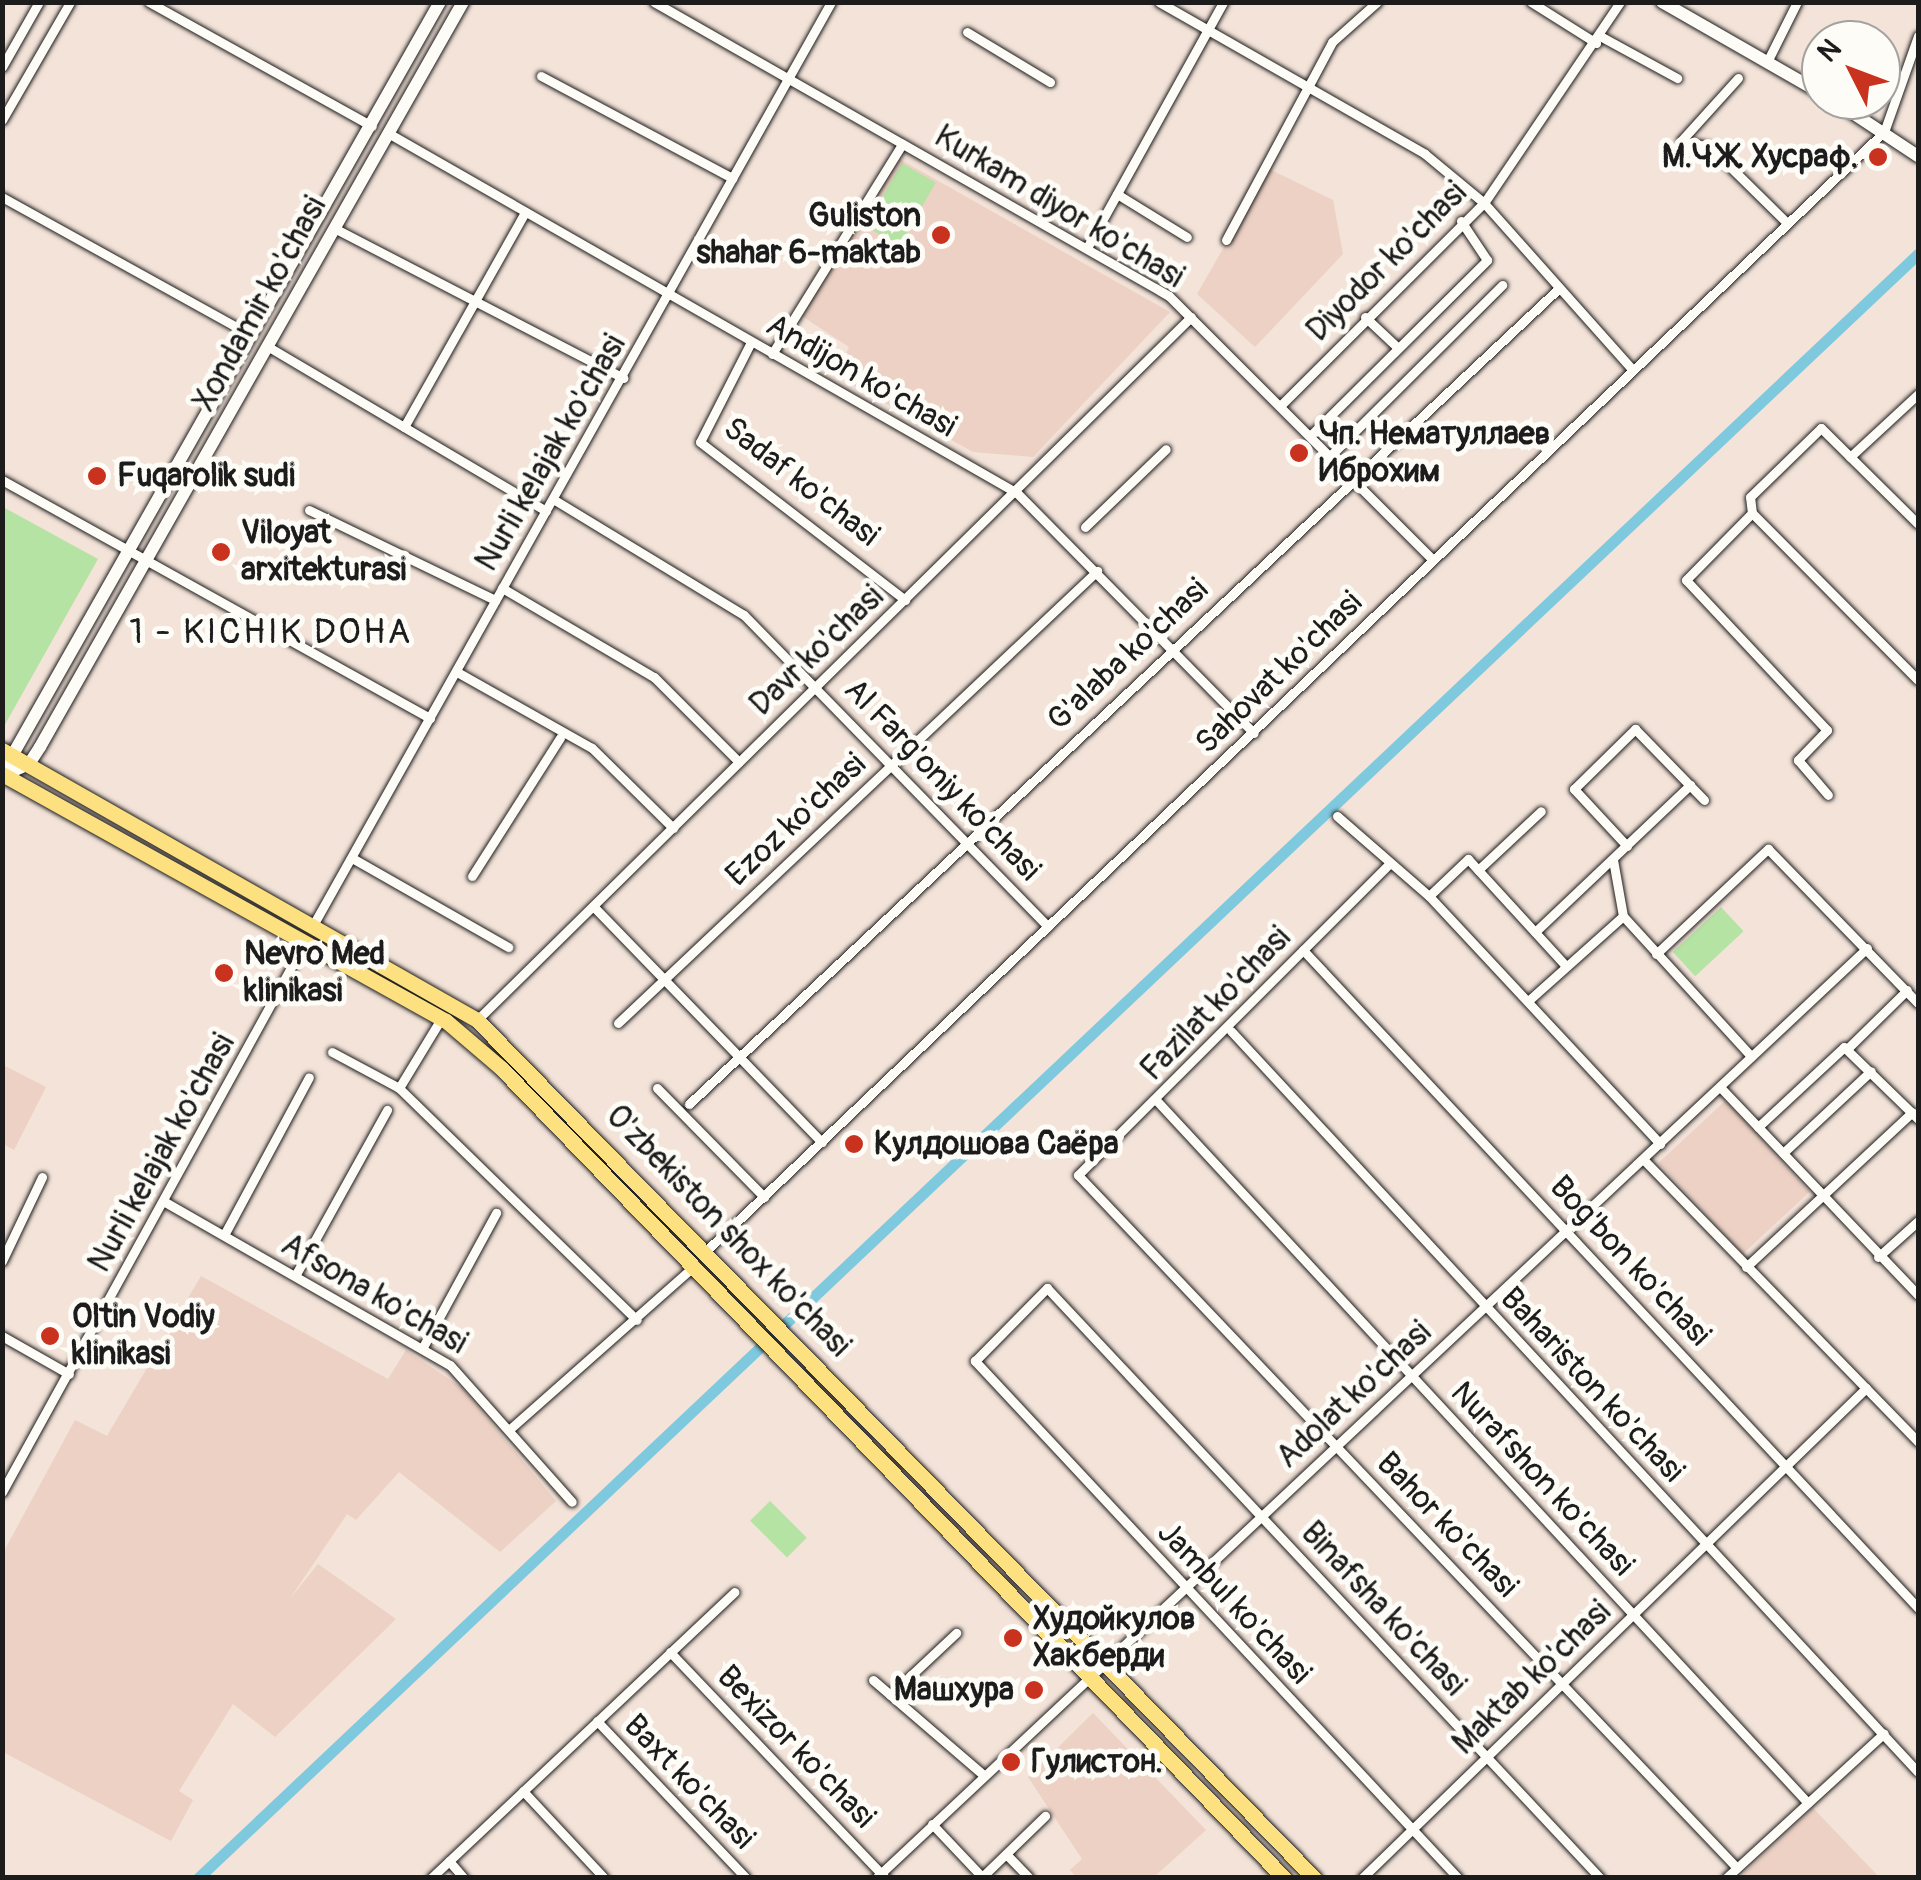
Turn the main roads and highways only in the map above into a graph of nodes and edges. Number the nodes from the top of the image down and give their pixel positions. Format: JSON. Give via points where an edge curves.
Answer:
{"nodes":[{"id":1,"x":440,"y":2,"type":"edge"},
{"id":2,"x":463,"y":2,"type":"edge"},
{"id":3,"x":1662,"y":2,"type":"edge"},
{"id":4,"x":1801,"y":81,"type":"edge"},
{"id":5,"x":1865,"y":120,"type":"edge"},
{"id":6,"x":1918,"y":156,"type":"edge"},
{"id":7,"x":7,"y":752,"type":"edge"},
{"id":8,"x":29,"y":764,"type":"junction"},
{"id":9,"x":3,"y":775,"type":"edge"},
{"id":10,"x":309,"y":935,"type":"junction"},
{"id":11,"x":1284,"y":1878,"type":"edge"},
{"id":12,"x":1314,"y":1878,"type":"edge"}],
"edges":[{"from":1,"to":7,"type":"main road","name":"Xondamir ko'chasi","via":[[130,550]]},
{"from":2,"to":8,"type":"main road","name":"Xondamir ko'chasi"},
{"from":3,"to":4,"type":"main road"},
{"from":5,"to":6,"type":"main road"},
{"from":7,"to":8,"type":"main road","name":"O'zbekiston shox ko'chasi"},
{"from":7,"to":9,"type":"main road","name":"Xondamir ko'chasi"},
{"from":8,"to":9,"type":"main road"},
{"from":8,"to":10,"type":"main road","name":"O'zbekiston shox ko'chasi"},
{"from":9,"to":10,"type":"main road","name":"O'zbekiston shox ko'chasi"},
{"from":10,"to":11,"type":"main road","name":"O'zbekiston shox ko'chasi","via":[[441,1019],[696,1264]]},
{"from":10,"to":12,"type":"main road","name":"O'zbekiston shox ko'chasi","via":[[477,1020]]}]}
